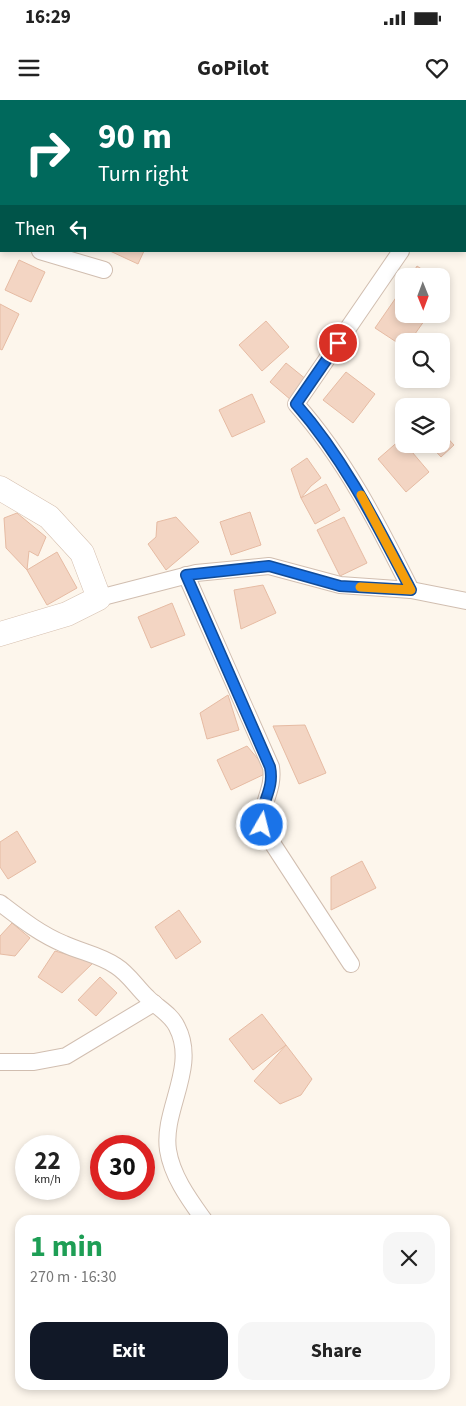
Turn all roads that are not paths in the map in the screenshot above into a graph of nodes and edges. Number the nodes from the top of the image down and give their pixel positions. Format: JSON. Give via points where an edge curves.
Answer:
{"nodes":[{"id":1,"x":43,"y":252,"type":"edge"},
{"id":2,"x":401,"y":252,"type":"edge"},
{"id":3,"x":104,"y":270,"type":"dead end"},
{"id":4,"x":0,"y":488,"type":"edge"},
{"id":5,"x":186,"y":575,"type":"junction"},
{"id":6,"x":411,"y":590,"type":"junction"},
{"id":7,"x":99,"y":598,"type":"junction"},
{"id":8,"x":466,"y":601,"type":"edge"},
{"id":9,"x":0,"y":634,"type":"edge"},
{"id":10,"x":0,"y":903,"type":"edge"},
{"id":11,"x":351,"y":964,"type":"dead end"},
{"id":12,"x":154,"y":1003,"type":"junction"},
{"id":13,"x":0,"y":1062,"type":"edge"},
{"id":14,"x":201,"y":1215,"type":"edge"}],
"edges":[{"from":1,"to":3,"type":"street"},
{"from":2,"to":6,"type":"street","via":[[296,404],[342,462]]},
{"from":4,"to":7,"type":"street","via":[[50,517],[82,553]]},
{"from":5,"to":6,"type":"street","via":[[269,566],[340,586]]},
{"from":5,"to":7,"type":"street"},
{"from":5,"to":11,"type":"street","via":[[270,767],[272,786],[261,817],[265,832]]},
{"from":6,"to":8,"type":"street"},
{"from":7,"to":9,"type":"street","via":[[67,614]]},
{"from":10,"to":12,"type":"street","via":[[35,930],[118,967]]},
{"from":12,"to":13,"type":"street","via":[[66,1056],[34,1062]]},
{"from":12,"to":14,"type":"street","via":[[168,1013],[178,1027],[181,1040],[182,1079],[170,1118],[168,1150],[176,1176]]}]}
